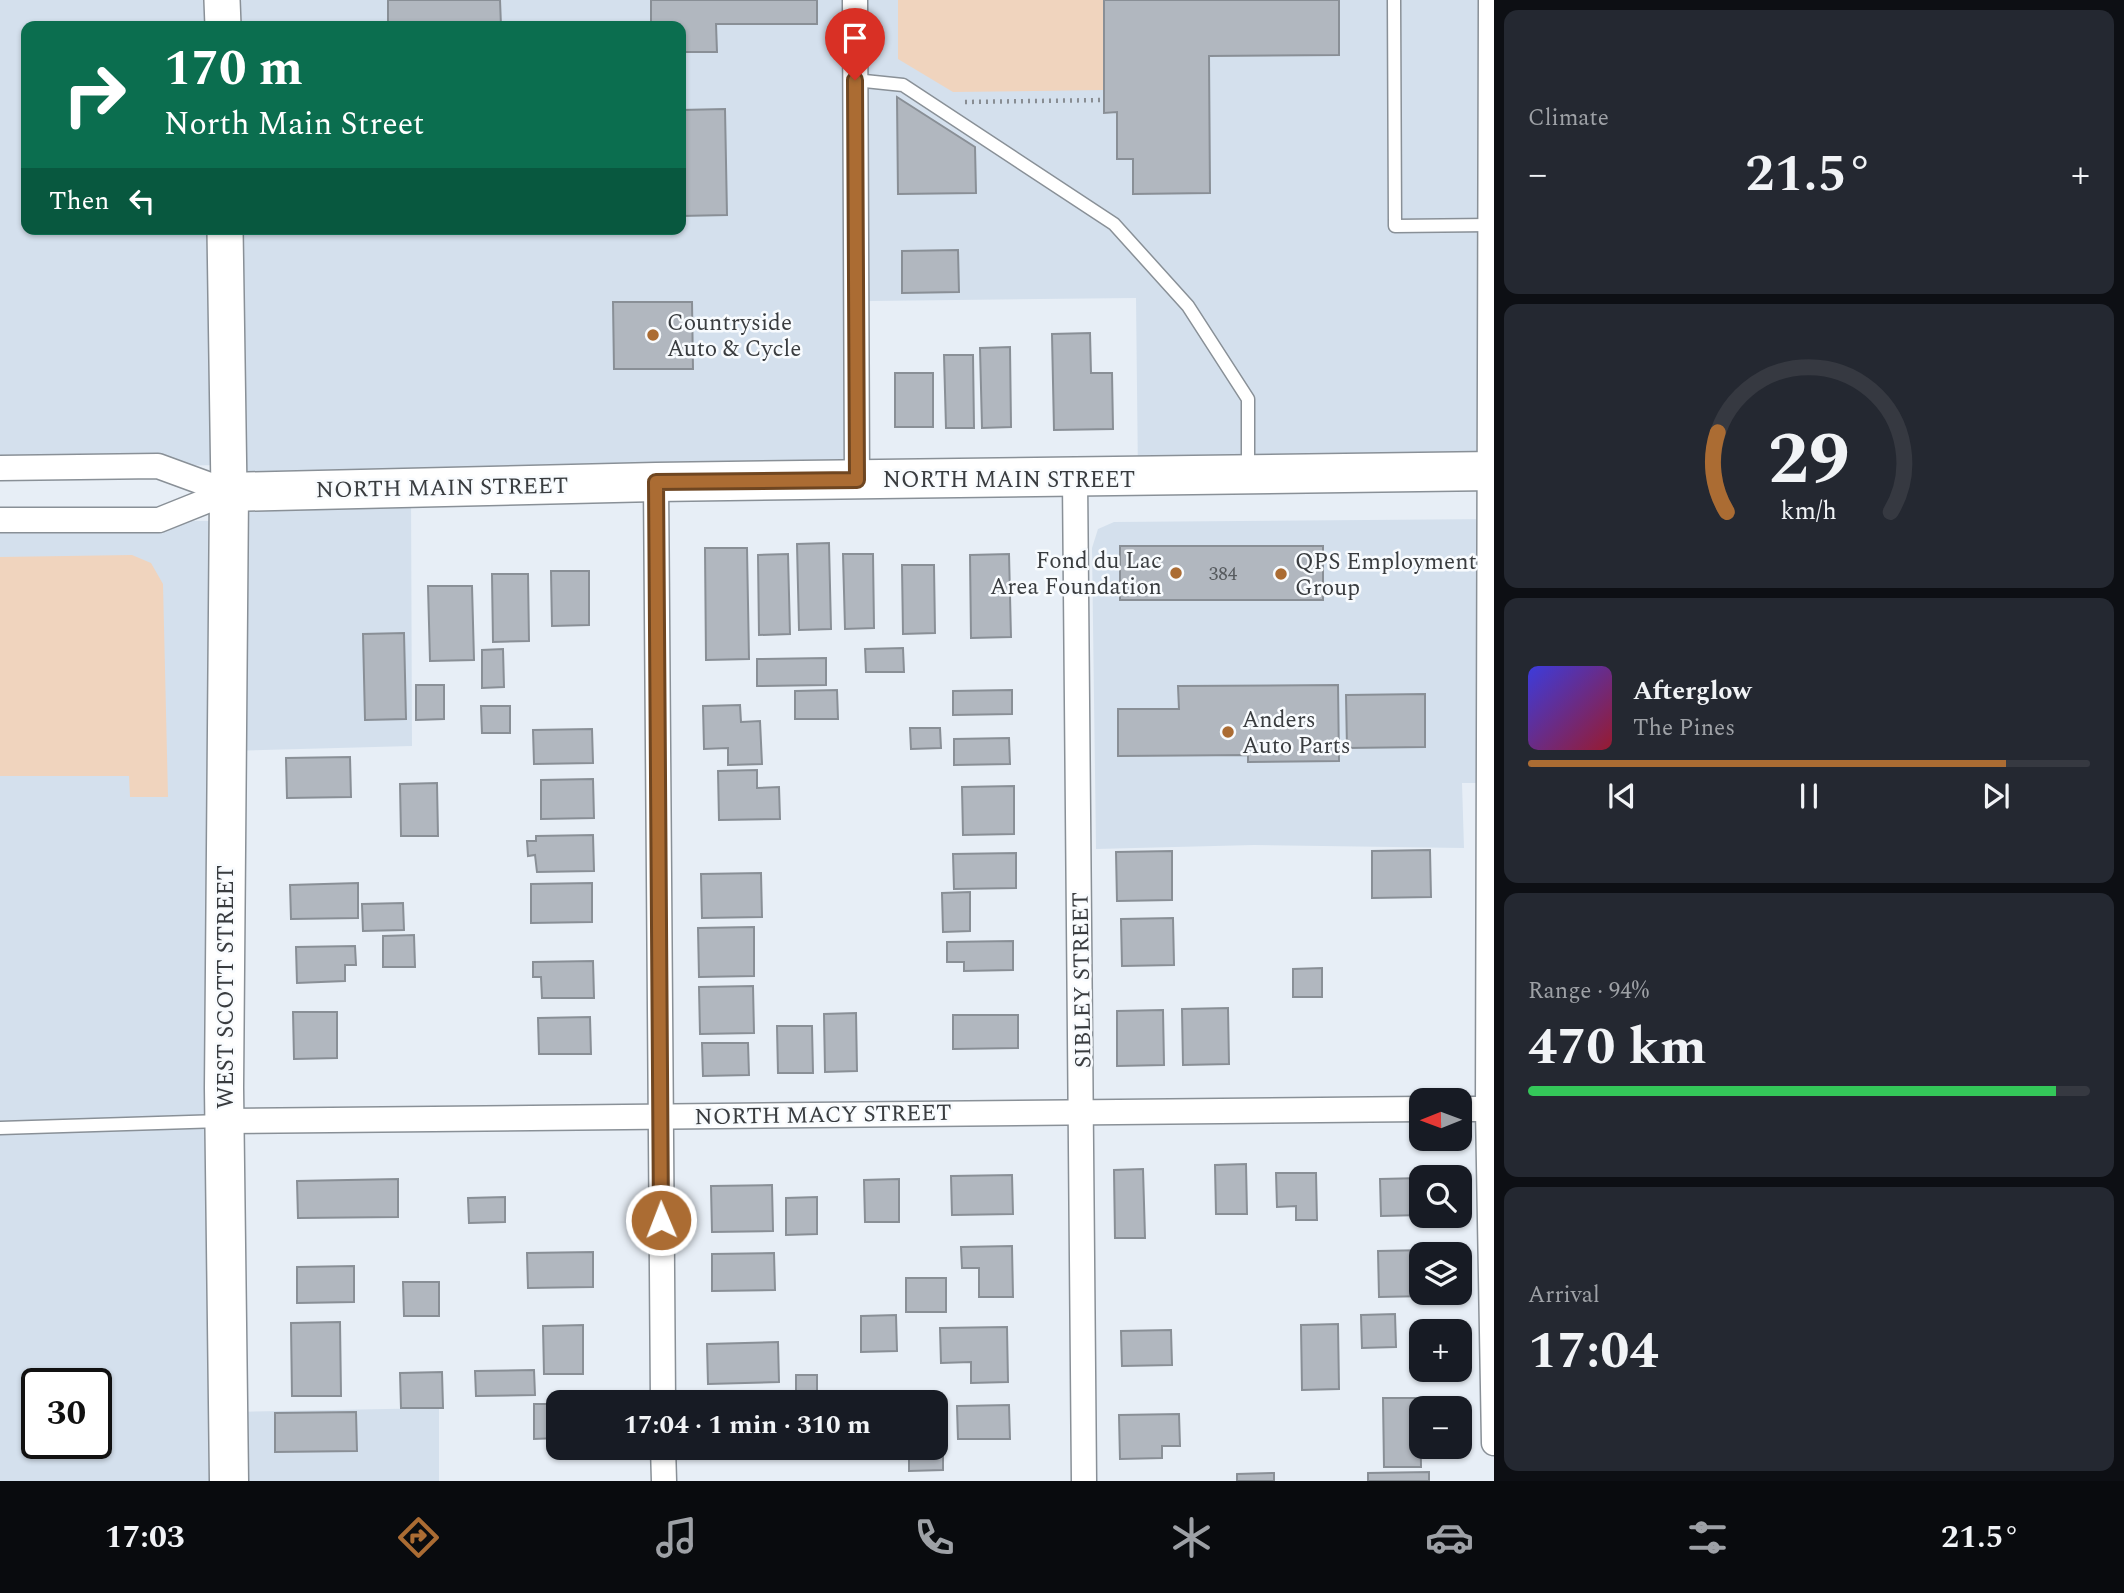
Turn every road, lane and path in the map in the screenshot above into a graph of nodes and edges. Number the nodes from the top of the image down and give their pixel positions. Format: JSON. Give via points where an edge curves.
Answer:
{"nodes":[{"id":1,"x":222,"y":0,"type":"edge"},
{"id":2,"x":855,"y":0,"type":"edge"},
{"id":3,"x":1394,"y":0,"type":"edge"},
{"id":4,"x":1491,"y":0,"type":"edge"},
{"id":5,"x":223,"y":21,"type":"edge"},
{"id":6,"x":855,"y":80,"type":"junction"},
{"id":7,"x":1105,"y":100,"type":"dead end"},
{"id":8,"x":929,"y":102,"type":"junction"},
{"id":9,"x":1490,"y":225,"type":"junction"},
{"id":10,"x":225,"y":235,"type":"edge"},
{"id":11,"x":0,"y":468,"type":"edge"},
{"id":12,"x":1492,"y":471,"type":"edge"},
{"id":13,"x":1248,"y":476,"type":"junction"},
{"id":14,"x":1075,"y":479,"type":"junction"},
{"id":15,"x":857,"y":480,"type":"junction"},
{"id":16,"x":656,"y":482,"type":"junction"},
{"id":17,"x":229,"y":492,"type":"junction"},
{"id":18,"x":0,"y":520,"type":"edge"},
{"id":19,"x":1409,"y":1109,"type":"edge"},
{"id":20,"x":1472,"y":1109,"type":"edge"},
{"id":21,"x":1491,"y":1109,"type":"edge"},
{"id":22,"x":1082,"y":1111,"type":"junction"},
{"id":23,"x":660,"y":1116,"type":"junction"},
{"id":24,"x":225,"y":1121,"type":"junction"},
{"id":25,"x":0,"y":1128,"type":"edge"},
{"id":26,"x":663,"y":1390,"type":"edge"},
{"id":27,"x":1494,"y":1443,"type":"edge"},
{"id":28,"x":663,"y":1460,"type":"edge"},
{"id":29,"x":229,"y":1481,"type":"edge"},
{"id":30,"x":664,"y":1481,"type":"edge"},
{"id":31,"x":1084,"y":1481,"type":"edge"}],
"edges":[{"from":1,"to":5,"type":"main road"},
{"from":2,"to":6,"type":"street"},
{"from":3,"to":9,"type":"lane","via":[[1395,226]]},
{"from":4,"to":9,"type":"street"},
{"from":6,"to":8,"type":"lane","via":[[903,85]]},
{"from":6,"to":15,"type":"street"},
{"from":7,"to":8,"type":"path"},
{"from":8,"to":13,"type":"lane","via":[[1114,224],[1188,306],[1248,399]]},
{"from":9,"to":12,"type":"street"},
{"from":10,"to":17,"type":"main road"},
{"from":11,"to":17,"type":"street","name":"NORTH MAIN STREET","via":[[158,466]]},
{"from":12,"to":13,"type":"main road","name":"NORTH MAIN STREET"},
{"from":12,"to":21,"type":"street"},
{"from":13,"to":14,"type":"main road","name":"NORTH MAIN STREET"},
{"from":14,"to":15,"type":"main road","name":"NORTH MAIN STREET"},
{"from":14,"to":22,"type":"street","name":"SIBLEY STREET"},
{"from":15,"to":16,"type":"main road","name":"NORTH MAIN STREET"},
{"from":16,"to":17,"type":"main road","name":"NORTH MAIN STREET"},
{"from":16,"to":23,"type":"street"},
{"from":17,"to":18,"type":"street","name":"NORTH MAIN STREET","via":[[159,520]]},
{"from":17,"to":24,"type":"main road","name":"WEST SCOTT STREET"},
{"from":19,"to":22,"type":"street","name":"NORTH MACY STREET"},
{"from":20,"to":21,"type":"street"},
{"from":21,"to":27,"type":"street"},
{"from":22,"to":23,"type":"street","name":"NORTH MACY STREET"},
{"from":22,"to":31,"type":"street","name":"SIBLEY STREET"},
{"from":23,"to":24,"type":"street","name":"NORTH MACY STREET"},
{"from":23,"to":26,"type":"street"},
{"from":24,"to":25,"type":"lane"},
{"from":24,"to":29,"type":"main road","name":"WEST SCOTT STREET"},
{"from":28,"to":30,"type":"street"}]}
